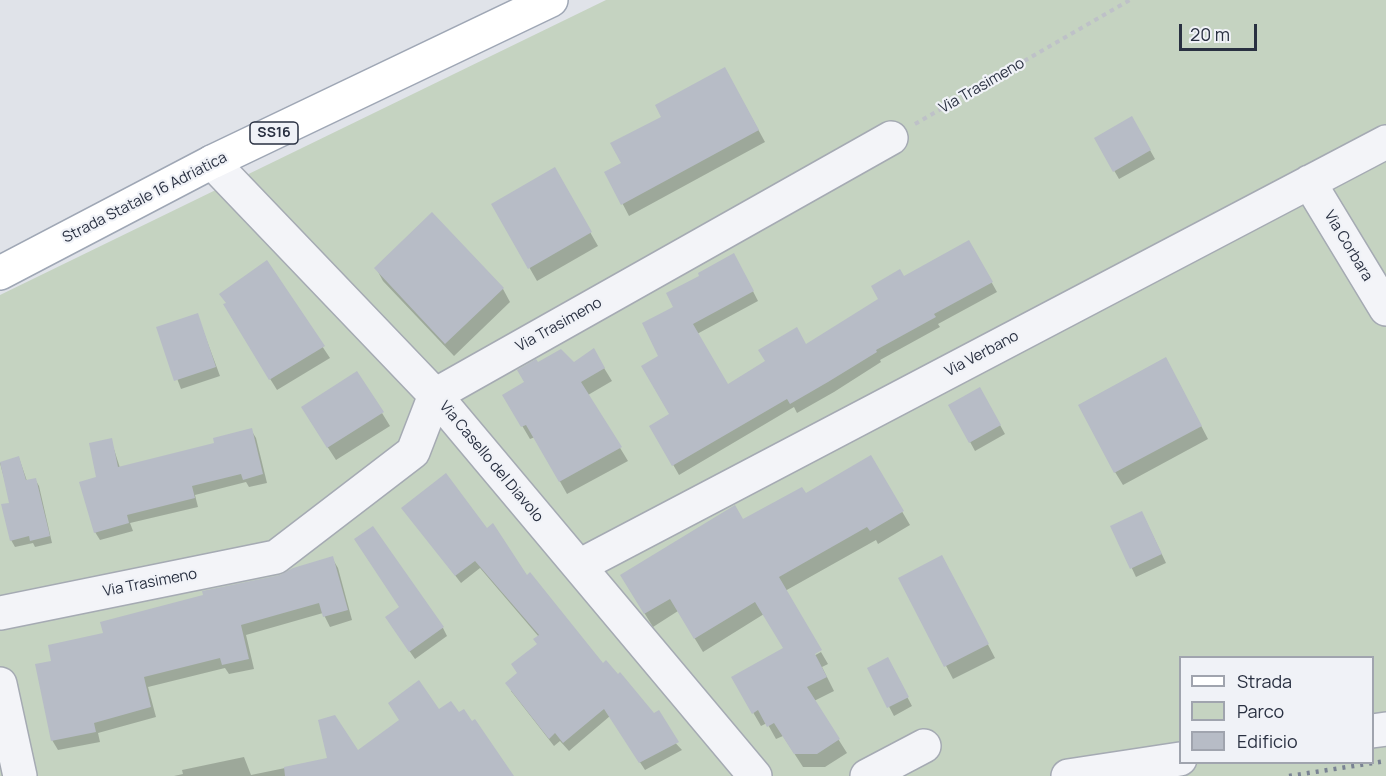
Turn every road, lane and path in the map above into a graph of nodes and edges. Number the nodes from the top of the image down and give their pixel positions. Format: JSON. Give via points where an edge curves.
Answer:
{"nodes":[{"id":1,"x":551,"y":0,"type":"edge"},
{"id":2,"x":1130,"y":0,"type":"edge"},
{"id":3,"x":891,"y":138,"type":"joint"},
{"id":4,"x":1386,"y":142,"type":"edge"},
{"id":5,"x":212,"y":162,"type":"junction"},
{"id":6,"x":1310,"y":182,"type":"junction"},
{"id":7,"x":0,"y":273,"type":"edge"},
{"id":8,"x":1386,"y":309,"type":"edge"},
{"id":9,"x":435,"y":395,"type":"junction"},
{"id":10,"x":579,"y":566,"type":"junction"},
{"id":11,"x":0,"y":613,"type":"edge"},
{"id":12,"x":0,"y":684,"type":"edge"},
{"id":13,"x":924,"y":746,"type":"dead end"},
{"id":14,"x":1179,"y":759,"type":"edge"},
{"id":15,"x":20,"y":776,"type":"edge"},
{"id":16,"x":755,"y":776,"type":"edge"},
{"id":17,"x":867,"y":776,"type":"edge"},
{"id":18,"x":1068,"y":776,"type":"edge"}],
"edges":[{"from":1,"to":5,"type":"main road","name":"Strada Statale 16 Adriatica","number":"SS16"},
{"from":2,"to":3,"type":"path","name":"Via Trasimeno"},
{"from":3,"to":9,"type":"street","name":"Via Trasimeno"},
{"from":4,"to":6,"type":"street","name":"Via Verbano"},
{"from":5,"to":7,"type":"main road","name":"Strada Statale 16 Adriatica","number":"SS16"},
{"from":5,"to":9,"type":"street","name":"Via Casello del Diavolo"},
{"from":6,"to":8,"type":"street","name":"Via Corbara"},
{"from":6,"to":10,"type":"street","name":"Via Verbano"},
{"from":9,"to":10,"type":"street","name":"Via Casello del Diavolo"},
{"from":9,"to":11,"type":"street","name":"Via Trasimeno","via":[[413,452],[276,557]]},
{"from":10,"to":16,"type":"street","name":"Via Casello del Diavolo"},
{"from":12,"to":15,"type":"street"},
{"from":13,"to":17,"type":"street"},
{"from":14,"to":18,"type":"street"}]}
